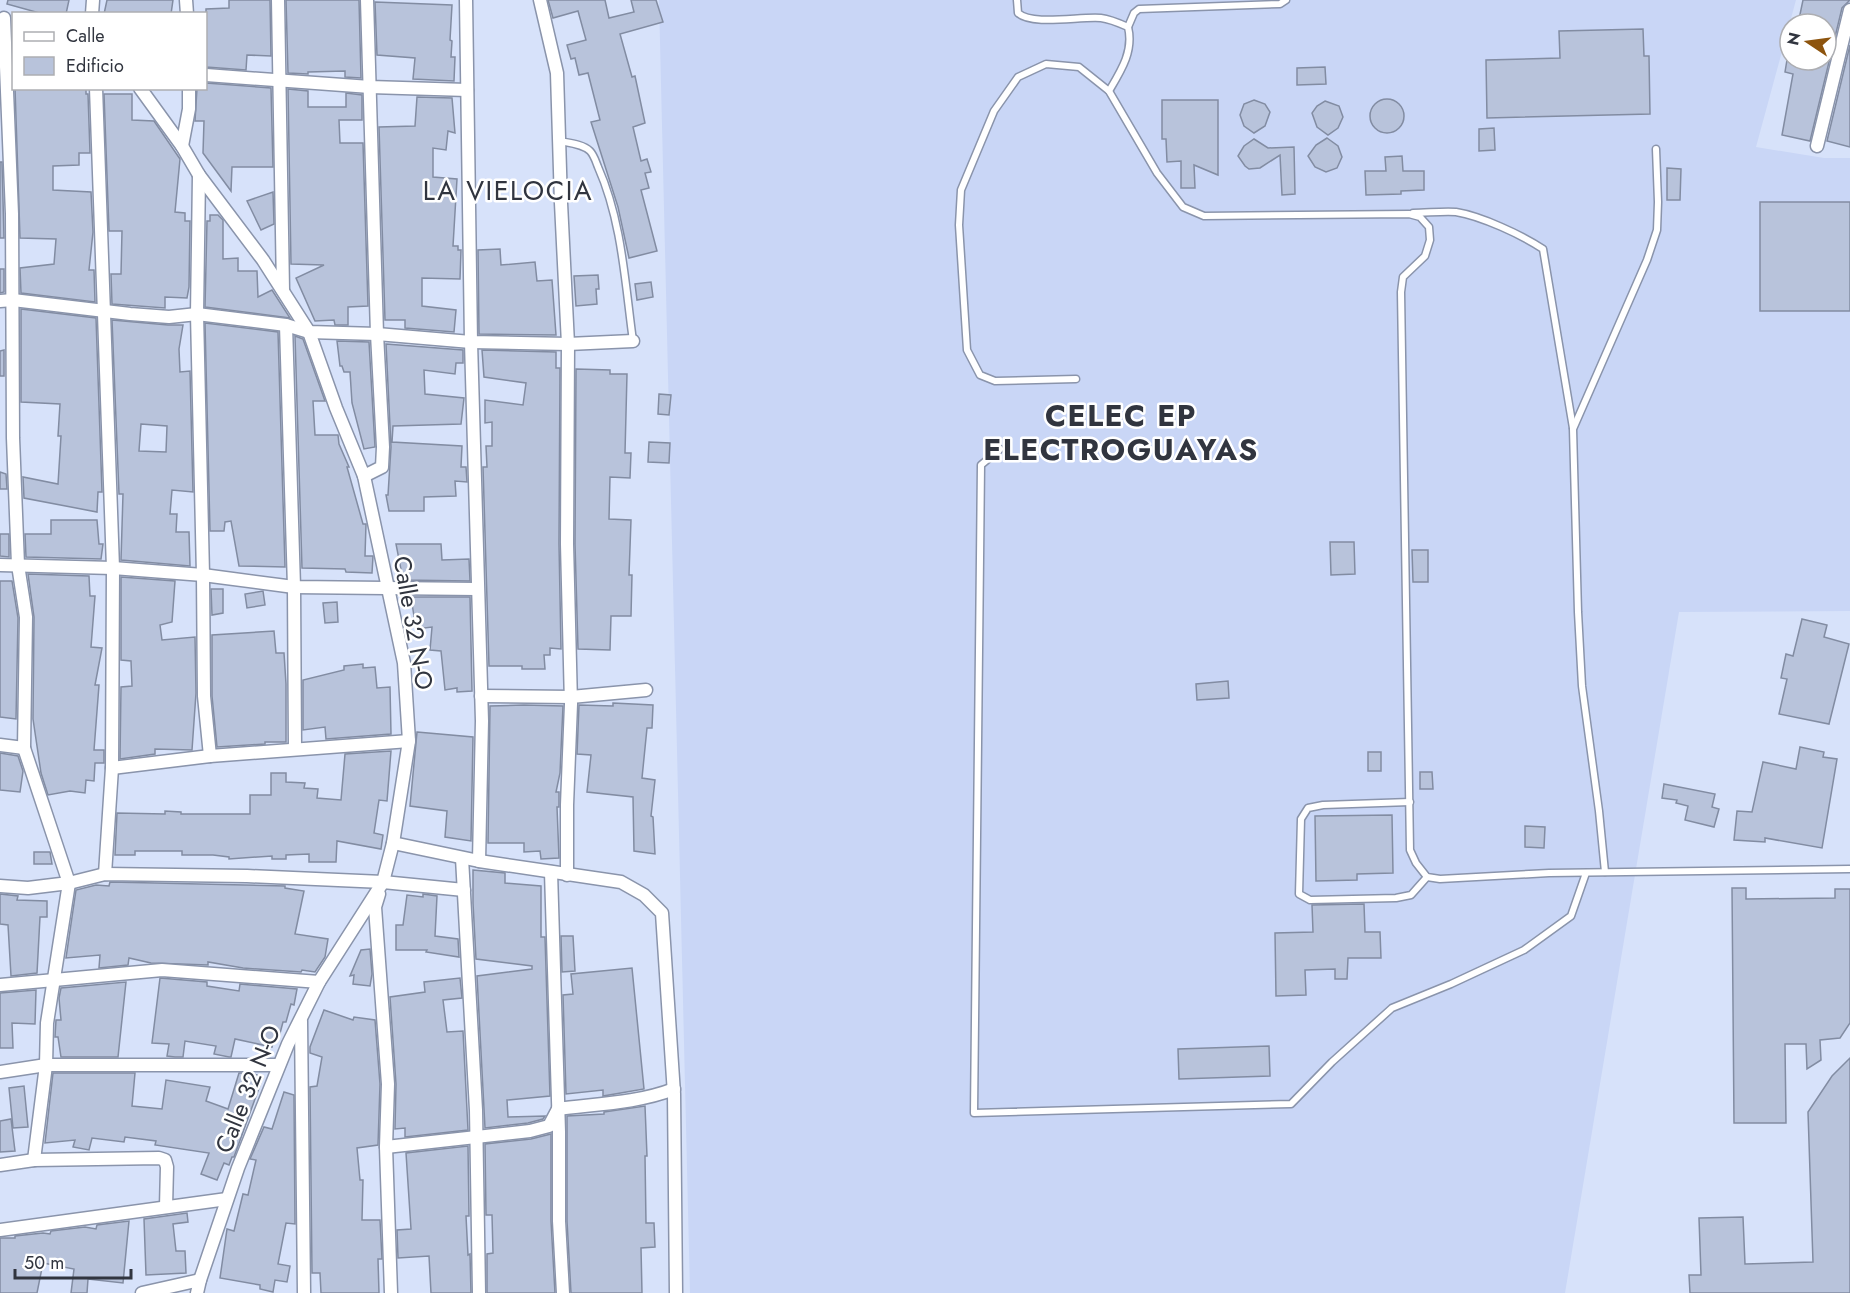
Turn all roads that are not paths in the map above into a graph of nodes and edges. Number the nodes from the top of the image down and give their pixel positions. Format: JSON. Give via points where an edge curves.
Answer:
{"nodes":[{"id":1,"x":278,"y":0,"type":"edge"},
{"id":2,"x":367,"y":0,"type":"edge"},
{"id":3,"x":466,"y":0,"type":"edge"},
{"id":4,"x":540,"y":0,"type":"edge"},
{"id":5,"x":1017,"y":0,"type":"edge"},
{"id":6,"x":1286,"y":0,"type":"edge"},
{"id":7,"x":1850,"y":10,"type":"edge"},
{"id":8,"x":6,"y":19,"type":"edge"},
{"id":9,"x":1128,"y":27,"type":"junction"},
{"id":10,"x":207,"y":75,"type":"edge"},
{"id":11,"x":280,"y":79,"type":"junction"},
{"id":12,"x":370,"y":87,"type":"junction"},
{"id":13,"x":96,"y":90,"type":"edge"},
{"id":14,"x":141,"y":90,"type":"edge"},
{"id":15,"x":189,"y":90,"type":"edge"},
{"id":16,"x":467,"y":90,"type":"junction"},
{"id":17,"x":1109,"y":91,"type":"junction"},
{"id":18,"x":559,"y":141,"type":"junction"},
{"id":19,"x":182,"y":146,"type":"junction"},
{"id":20,"x":1817,"y":146,"type":"dead end"},
{"id":21,"x":1656,"y":148,"type":"dead end"},
{"id":22,"x":199,"y":175,"type":"junction"},
{"id":23,"x":1409,"y":214,"type":"junction"},
{"id":24,"x":283,"y":291,"type":"junction"},
{"id":25,"x":6,"y":301,"type":"edge"},
{"id":26,"x":104,"y":309,"type":"junction"},
{"id":27,"x":196,"y":314,"type":"junction"},
{"id":28,"x":286,"y":325,"type":"junction"},
{"id":29,"x":309,"y":332,"type":"junction"},
{"id":30,"x":377,"y":334,"type":"junction"},
{"id":31,"x":633,"y":341,"type":"joint"},
{"id":32,"x":471,"y":342,"type":"junction"},
{"id":33,"x":568,"y":344,"type":"junction"},
{"id":34,"x":1076,"y":378,"type":"dead end"},
{"id":35,"x":1573,"y":429,"type":"junction"},
{"id":36,"x":1000,"y":448,"type":"dead end"},
{"id":37,"x":364,"y":476,"type":"junction"},
{"id":38,"x":0,"y":565,"type":"edge"},
{"id":39,"x":18,"y":565,"type":"junction"},
{"id":40,"x":113,"y":568,"type":"junction"},
{"id":41,"x":203,"y":575,"type":"junction"},
{"id":42,"x":294,"y":587,"type":"junction"},
{"id":43,"x":386,"y":587,"type":"junction"},
{"id":44,"x":477,"y":589,"type":"junction"},
{"id":45,"x":646,"y":690,"type":"dead end"},
{"id":46,"x":481,"y":696,"type":"junction"},
{"id":47,"x":571,"y":698,"type":"junction"},
{"id":48,"x":409,"y":741,"type":"junction"},
{"id":49,"x":0,"y":745,"type":"edge"},
{"id":50,"x":24,"y":748,"type":"junction"},
{"id":51,"x":296,"y":749,"type":"junction"},
{"id":52,"x":210,"y":756,"type":"junction"},
{"id":53,"x":112,"y":768,"type":"junction"},
{"id":54,"x":1410,"y":802,"type":"junction"},
{"id":55,"x":393,"y":843,"type":"junction"},
{"id":56,"x":462,"y":858,"type":"junction"},
{"id":57,"x":479,"y":861,"type":"junction"},
{"id":58,"x":1850,"y":869,"type":"edge"},
{"id":59,"x":551,"y":872,"type":"junction"},
{"id":60,"x":1605,"y":872,"type":"junction"},
{"id":61,"x":1586,"y":873,"type":"junction"},
{"id":62,"x":105,"y":874,"type":"junction"},
{"id":63,"x":567,"y":875,"type":"junction"},
{"id":64,"x":1427,"y":877,"type":"junction"},
{"id":65,"x":383,"y":882,"type":"junction"},
{"id":66,"x":69,"y":883,"type":"junction"},
{"id":67,"x":0,"y":886,"type":"edge"},
{"id":68,"x":464,"y":890,"type":"junction"},
{"id":69,"x":54,"y":981,"type":"junction"},
{"id":70,"x":319,"y":982,"type":"junction"},
{"id":71,"x":0,"y":986,"type":"edge"},
{"id":72,"x":301,"y":1017,"type":"junction"},
{"id":73,"x":46,"y":1065,"type":"junction"},
{"id":74,"x":279,"y":1065,"type":"junction"},
{"id":75,"x":0,"y":1072,"type":"edge"},
{"id":76,"x":674,"y":1089,"type":"junction"},
{"id":77,"x":558,"y":1109,"type":"junction"},
{"id":78,"x":476,"y":1138,"type":"junction"},
{"id":79,"x":386,"y":1147,"type":"junction"},
{"id":80,"x":34,"y":1160,"type":"junction"},
{"id":81,"x":0,"y":1165,"type":"edge"},
{"id":82,"x":227,"y":1199,"type":"junction"},
{"id":83,"x":166,"y":1208,"type":"junction"},
{"id":84,"x":0,"y":1230,"type":"edge"},
{"id":85,"x":200,"y":1280,"type":"junction"},
{"id":86,"x":142,"y":1293,"type":"edge"},
{"id":87,"x":197,"y":1293,"type":"edge"},
{"id":88,"x":304,"y":1293,"type":"edge"},
{"id":89,"x":391,"y":1293,"type":"edge"},
{"id":90,"x":479,"y":1293,"type":"edge"},
{"id":91,"x":563,"y":1293,"type":"edge"},
{"id":92,"x":676,"y":1293,"type":"edge"}],
"edges":[{"from":1,"to":11,"type":"street"},
{"from":2,"to":12,"type":"street"},
{"from":3,"to":16,"type":"street"},
{"from":4,"to":18,"type":"street","via":[[557,73]]},
{"from":5,"to":9,"type":"lane","via":[[1018,14],[1024,17],[1101,18]]},
{"from":6,"to":9,"type":"lane","via":[[1280,4],[1139,9]]},
{"from":7,"to":20,"type":"street"},
{"from":8,"to":25,"type":"street","via":[[12,214]]},
{"from":9,"to":17,"type":"lane","via":[[1131,39],[1124,66]]},
{"from":10,"to":11,"type":"street"},
{"from":11,"to":12,"type":"street"},
{"from":11,"to":24,"type":"street"},
{"from":12,"to":16,"type":"street"},
{"from":12,"to":30,"type":"street"},
{"from":13,"to":26,"type":"street"},
{"from":14,"to":19,"type":"street","name":"Calle 32 N-O"},
{"from":15,"to":19,"type":"street"},
{"from":16,"to":32,"type":"street"},
{"from":17,"to":23,"type":"lane","via":[[1157,173],[1183,207],[1204,216]]},
{"from":17,"to":34,"type":"lane","via":[[1078,68],[1046,64],[1018,77],[994,111],[961,190],[959,225],[967,350],[980,375],[995,381]]},
{"from":18,"to":31,"type":"lane","via":[[592,152],[609,194]]},
{"from":18,"to":33,"type":"street"},
{"from":19,"to":22,"type":"street","name":"Calle 32 N-O"},
{"from":21,"to":35,"type":"lane","via":[[1657,230]]},
{"from":22,"to":24,"type":"street","name":"Calle 32 N-O"},
{"from":22,"to":27,"type":"street"},
{"from":23,"to":35,"type":"lane","via":[[1472,215],[1543,249]]},
{"from":23,"to":54,"type":"lane","via":[[1420,217],[1429,227],[1430,240],[1425,256],[1403,277],[1401,292]]},
{"from":24,"to":29,"type":"street","name":"Calle 32 N-O"},
{"from":25,"to":26,"type":"street"},
{"from":25,"to":39,"type":"street"},
{"from":26,"to":27,"type":"street","via":[[130,314]]},
{"from":26,"to":40,"type":"street"},
{"from":27,"to":28,"type":"street"},
{"from":27,"to":41,"type":"street"},
{"from":28,"to":29,"type":"street"},
{"from":28,"to":42,"type":"street"},
{"from":29,"to":30,"type":"street"},
{"from":29,"to":37,"type":"street","name":"Calle 32 N-O"},
{"from":30,"to":32,"type":"street"},
{"from":30,"to":37,"type":"street","via":[[382,467]]},
{"from":31,"to":33,"type":"street"},
{"from":32,"to":33,"type":"street"},
{"from":32,"to":44,"type":"street"},
{"from":33,"to":47,"type":"street"},
{"from":35,"to":60,"type":"lane","via":[[1582,686]]},
{"from":36,"to":61,"type":"lane","via":[[981,465],[974,1113],[1291,1104],[1392,1008],[1524,950],[1571,916]]},
{"from":37,"to":43,"type":"street","name":"Calle 32 N-O"},
{"from":38,"to":39,"type":"street"},
{"from":39,"to":40,"type":"street"},
{"from":39,"to":50,"type":"street","via":[[26,617]]},
{"from":40,"to":41,"type":"street"},
{"from":40,"to":53,"type":"street"},
{"from":41,"to":42,"type":"street"},
{"from":41,"to":52,"type":"street","via":[[204,696]]},
{"from":42,"to":43,"type":"street"},
{"from":42,"to":51,"type":"street"},
{"from":43,"to":44,"type":"street"},
{"from":43,"to":48,"type":"street","name":"Calle 32 N-O","via":[[404,663]]},
{"from":44,"to":46,"type":"street"},
{"from":45,"to":47,"type":"street"},
{"from":46,"to":47,"type":"street"},
{"from":46,"to":57,"type":"street"},
{"from":47,"to":63,"type":"street"},
{"from":48,"to":51,"type":"street"},
{"from":48,"to":55,"type":"street","name":"Calle 32 N-O"},
{"from":49,"to":50,"type":"street"},
{"from":50,"to":66,"type":"street"},
{"from":51,"to":52,"type":"street"},
{"from":52,"to":53,"type":"street"},
{"from":53,"to":62,"type":"street"},
{"from":54,"to":64,"type":"lane","via":[[1410,850]]},
{"from":54,"to":64,"type":"lane","via":[[1308,808],[1301,819],[1299,894],[1310,900],[1396,898],[1411,895]]},
{"from":55,"to":56,"type":"street"},
{"from":55,"to":65,"type":"street","name":"Calle 32 N-O"},
{"from":56,"to":57,"type":"street"},
{"from":56,"to":68,"type":"street"},
{"from":57,"to":59,"type":"street"},
{"from":58,"to":60,"type":"lane"},
{"from":59,"to":63,"type":"street"},
{"from":59,"to":77,"type":"street"},
{"from":60,"to":61,"type":"lane"},
{"from":61,"to":64,"type":"lane"},
{"from":62,"to":65,"type":"street"},
{"from":62,"to":66,"type":"street"},
{"from":63,"to":76,"type":"street","via":[[621,882],[644,895],[662,913]]},
{"from":65,"to":68,"type":"street"},
{"from":65,"to":70,"type":"street","name":"Calle 32 N-O"},
{"from":65,"to":79,"type":"street","via":[[375,907],[388,1084]]},
{"from":66,"to":67,"type":"street","via":[[28,888]]},
{"from":66,"to":69,"type":"street"},
{"from":68,"to":78,"type":"street"},
{"from":69,"to":70,"type":"street","via":[[162,970]]},
{"from":69,"to":71,"type":"street"},
{"from":69,"to":73,"type":"street"},
{"from":70,"to":72,"type":"street","name":"Calle 32 N-O"},
{"from":72,"to":74,"type":"street","name":"Calle 32 N-O"},
{"from":72,"to":88,"type":"street"},
{"from":73,"to":74,"type":"street"},
{"from":73,"to":75,"type":"street"},
{"from":73,"to":80,"type":"street"},
{"from":74,"to":82,"type":"street","name":"Calle 32 N-O"},
{"from":76,"to":77,"type":"street","via":[[635,1099]]},
{"from":76,"to":92,"type":"street"},
{"from":77,"to":78,"type":"street","via":[[549,1126]]},
{"from":77,"to":91,"type":"street"},
{"from":78,"to":79,"type":"street"},
{"from":78,"to":90,"type":"street"},
{"from":79,"to":89,"type":"street"},
{"from":80,"to":81,"type":"street"},
{"from":80,"to":83,"type":"street","via":[[165,1160]]},
{"from":82,"to":83,"type":"street"},
{"from":82,"to":85,"type":"street","name":"Calle 32 N-O"},
{"from":83,"to":84,"type":"street"},
{"from":85,"to":86,"type":"street"},
{"from":85,"to":87,"type":"street","name":"Calle 32 N-O"}]}
